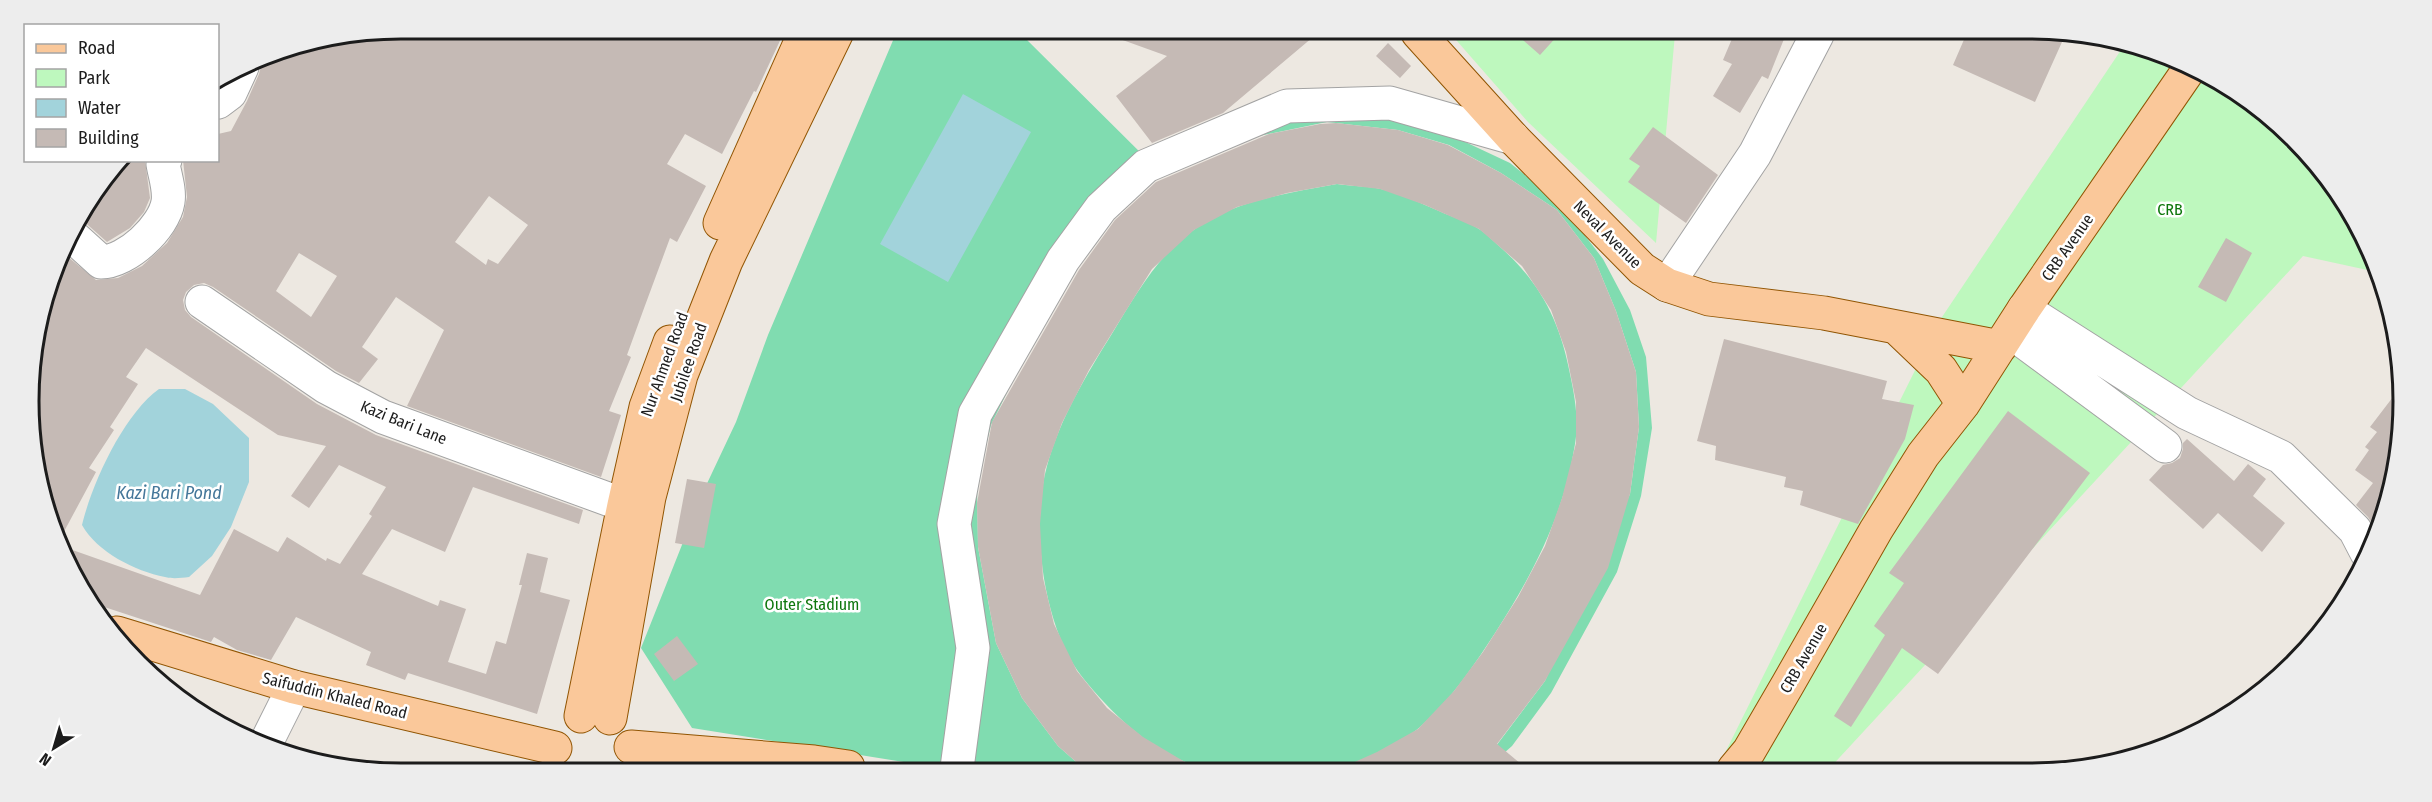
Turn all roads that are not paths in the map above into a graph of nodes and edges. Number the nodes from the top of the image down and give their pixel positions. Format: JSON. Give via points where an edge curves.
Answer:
{"nodes":[{"id":1,"x":802,"y":39,"type":"edge"},
{"id":2,"x":834,"y":39,"type":"edge"},
{"id":3,"x":1423,"y":39,"type":"edge"},
{"id":4,"x":1814,"y":39,"type":"edge"},
{"id":5,"x":2186,"y":74,"type":"edge"},
{"id":6,"x":237,"y":78,"type":"edge"},
{"id":7,"x":219,"y":101,"type":"edge"},
{"id":8,"x":1513,"y":138,"type":"junction"},
{"id":9,"x":164,"y":162,"type":"edge"},
{"id":10,"x":77,"y":240,"type":"edge"},
{"id":11,"x":1667,"y":285,"type":"junction"},
{"id":12,"x":202,"y":302,"type":"dead end"},
{"id":13,"x":1897,"y":328,"type":"junction"},
{"id":14,"x":2013,"y":330,"type":"junction"},
{"id":15,"x":1955,"y":414,"type":"junction"},
{"id":16,"x":2165,"y":446,"type":"dead end"},
{"id":17,"x":624,"y":506,"type":"junction"},
{"id":18,"x":2363,"y":545,"type":"edge"},
{"id":19,"x":126,"y":636,"type":"edge"},
{"id":20,"x":294,"y":687,"type":"junction"},
{"id":21,"x":595,"y":717,"type":"junction"},
{"id":22,"x":269,"y":738,"type":"edge"},
{"id":23,"x":629,"y":757,"type":"edge"},
{"id":24,"x":556,"y":758,"type":"edge"},
{"id":25,"x":821,"y":763,"type":"edge"},
{"id":26,"x":958,"y":763,"type":"edge"},
{"id":27,"x":1752,"y":763,"type":"edge"}],
"edges":[{"from":1,"to":17,"type":"main road","name":"Nur Ahmed Road","via":[[679,318],[646,407]]},
{"from":2,"to":21,"type":"main road","name":"Jubilee Road","via":[[726,261],[681,375]]},
{"from":3,"to":8,"type":"main road","name":"Neval Avenue"},
{"from":4,"to":11,"type":"street","via":[[1755,154]]},
{"from":5,"to":14,"type":"main road","name":"CRB Avenue"},
{"from":6,"to":7,"type":"street","via":[[230,93]]},
{"from":8,"to":11,"type":"main road","name":"Neval Avenue","via":[[1642,269]]},
{"from":8,"to":26,"type":"street","via":[[1390,103],[1287,106],[1146,166],[1101,208],[1063,260],[975,414],[954,525],[973,648]]},
{"from":9,"to":10,"type":"street","via":[[167,206],[135,249],[101,262]]},
{"from":11,"to":13,"type":"main road","name":"Neval Avenue","via":[[1709,299],[1824,313]]},
{"from":12,"to":17,"type":"street","name":"Kazi Bari Lane","via":[[326,387],[383,417]]},
{"from":13,"to":14,"type":"main road","name":"Neval Avenue"},
{"from":13,"to":15,"type":"main road","via":[[1941,370]]},
{"from":14,"to":15,"type":"main road","name":"CRB Avenue"},
{"from":14,"to":16,"type":"street"},
{"from":14,"to":18,"type":"street","via":[[2281,457],[2355,530]]},
{"from":15,"to":27,"type":"main road","name":"CRB Avenue","via":[[1923,455],[1876,530],[1824,643]]},
{"from":17,"to":21,"type":"main road","name":"Nur Ahmed Road"},
{"from":19,"to":20,"type":"main road","name":"Saifuddin Khaled Road"},
{"from":20,"to":22,"type":"street"},
{"from":20,"to":24,"type":"main road","name":"Saifuddin Khaled Road"},
{"from":21,"to":23,"type":"main road","via":[[620,725],[627,735]]},
{"from":21,"to":24,"type":"main road","via":[[563,728]]},
{"from":23,"to":25,"type":"main road"}]}
